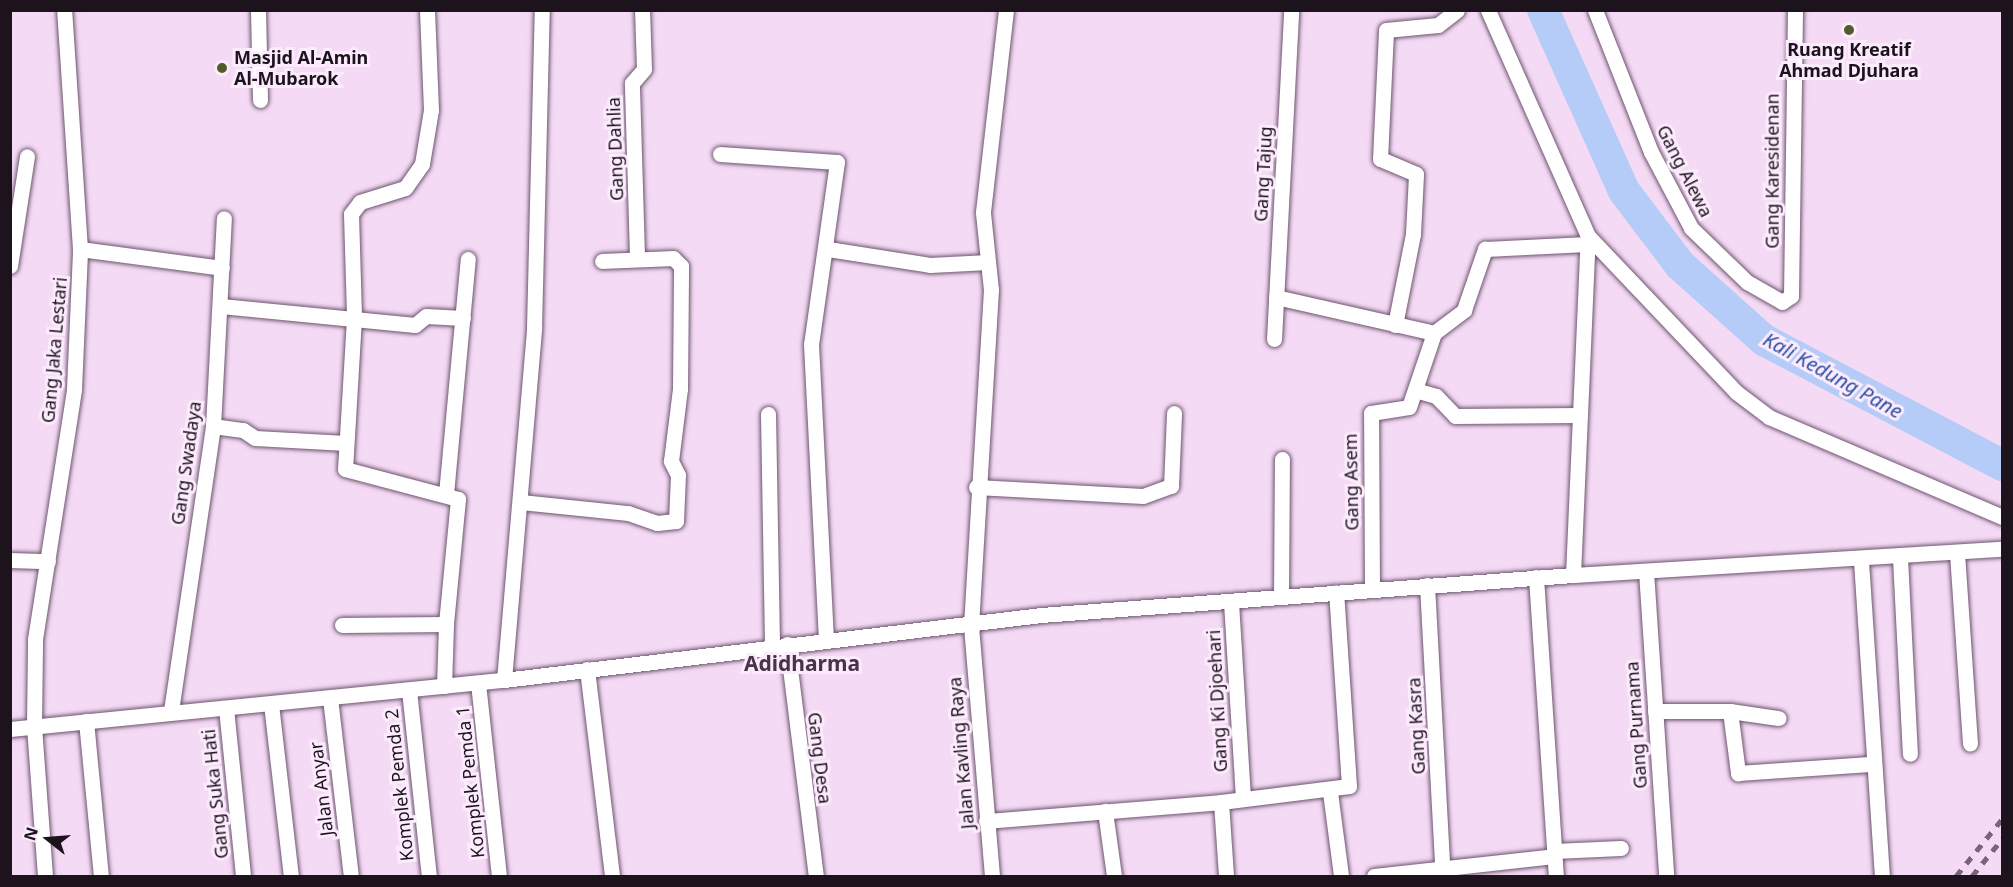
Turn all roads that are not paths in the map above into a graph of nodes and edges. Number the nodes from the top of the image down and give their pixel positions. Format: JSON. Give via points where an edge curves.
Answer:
{"nodes":[{"id":1,"x":64,"y":10,"type":"edge"},
{"id":2,"x":258,"y":10,"type":"edge"},
{"id":3,"x":427,"y":10,"type":"edge"},
{"id":4,"x":542,"y":10,"type":"edge"},
{"id":5,"x":642,"y":10,"type":"edge"},
{"id":6,"x":1006,"y":10,"type":"edge"},
{"id":7,"x":1291,"y":10,"type":"edge"},
{"id":8,"x":1457,"y":10,"type":"edge"},
{"id":9,"x":1488,"y":10,"type":"edge"},
{"id":10,"x":1595,"y":10,"type":"edge"},
{"id":11,"x":1795,"y":10,"type":"edge"},
{"id":12,"x":260,"y":100,"type":"dead end"},
{"id":13,"x":720,"y":154,"type":"dead end"},
{"id":14,"x":27,"y":156,"type":"dead end"},
{"id":15,"x":224,"y":218,"type":"dead end"},
{"id":16,"x":1588,"y":240,"type":"junction"},
{"id":17,"x":80,"y":249,"type":"junction"},
{"id":18,"x":828,"y":249,"type":"junction"},
{"id":19,"x":638,"y":256,"type":"junction"},
{"id":20,"x":468,"y":259,"type":"dead end"},
{"id":21,"x":602,"y":261,"type":"dead end"},
{"id":22,"x":988,"y":262,"type":"junction"},
{"id":23,"x":10,"y":266,"type":"edge"},
{"id":24,"x":222,"y":268,"type":"junction"},
{"id":25,"x":1791,"y":296,"type":"joint"},
{"id":26,"x":1276,"y":297,"type":"junction"},
{"id":27,"x":221,"y":306,"type":"junction"},
{"id":28,"x":354,"y":318,"type":"junction"},
{"id":29,"x":463,"y":318,"type":"junction"},
{"id":30,"x":1395,"y":325,"type":"junction"},
{"id":31,"x":1434,"y":333,"type":"junction"},
{"id":32,"x":1274,"y":339,"type":"dead end"},
{"id":33,"x":1415,"y":390,"type":"junction"},
{"id":34,"x":1174,"y":413,"type":"dead end"},
{"id":35,"x":768,"y":414,"type":"dead end"},
{"id":36,"x":1580,"y":415,"type":"junction"},
{"id":37,"x":213,"y":426,"type":"junction"},
{"id":38,"x":346,"y":443,"type":"junction"},
{"id":39,"x":1282,"y":459,"type":"dead end"},
{"id":40,"x":976,"y":487,"type":"junction"},
{"id":41,"x":446,"y":494,"type":"junction"},
{"id":42,"x":521,"y":502,"type":"junction"},
{"id":43,"x":2002,"y":517,"type":"edge"},
{"id":44,"x":2002,"y":549,"type":"edge"},
{"id":45,"x":1957,"y":553,"type":"junction"},
{"id":46,"x":1900,"y":558,"type":"junction"},
{"id":47,"x":10,"y":560,"type":"edge"},
{"id":48,"x":48,"y":561,"type":"junction"},
{"id":49,"x":1861,"y":561,"type":"junction"},
{"id":50,"x":1646,"y":571,"type":"junction"},
{"id":51,"x":1573,"y":575,"type":"junction"},
{"id":52,"x":1536,"y":577,"type":"junction"},
{"id":53,"x":1427,"y":585,"type":"junction"},
{"id":54,"x":1372,"y":589,"type":"junction"},
{"id":55,"x":1336,"y":592,"type":"junction"},
{"id":56,"x":1281,"y":597,"type":"junction"},
{"id":57,"x":1231,"y":602,"type":"junction"},
{"id":58,"x":446,"y":624,"type":"junction"},
{"id":59,"x":342,"y":626,"type":"dead end"},
{"id":60,"x":971,"y":626,"type":"junction"},
{"id":61,"x":826,"y":638,"type":"junction"},
{"id":62,"x":779,"y":645,"type":"junction"},
{"id":63,"x":587,"y":669,"type":"junction"},
{"id":64,"x":504,"y":680,"type":"junction"},
{"id":65,"x":478,"y":683,"type":"junction"},
{"id":66,"x":444,"y":686,"type":"junction"},
{"id":67,"x":409,"y":690,"type":"junction"},
{"id":68,"x":330,"y":698,"type":"junction"},
{"id":69,"x":271,"y":704,"type":"junction"},
{"id":70,"x":226,"y":708,"type":"junction"},
{"id":71,"x":171,"y":711,"type":"junction"},
{"id":72,"x":1655,"y":711,"type":"junction"},
{"id":73,"x":1730,"y":711,"type":"junction"},
{"id":74,"x":1778,"y":718,"type":"dead end"},
{"id":75,"x":86,"y":721,"type":"junction"},
{"id":76,"x":34,"y":726,"type":"junction"},
{"id":77,"x":10,"y":729,"type":"edge"},
{"id":78,"x":1970,"y":744,"type":"dead end"},
{"id":79,"x":1910,"y":754,"type":"dead end"},
{"id":80,"x":1870,"y":764,"type":"junction"},
{"id":81,"x":1330,"y":792,"type":"junction"},
{"id":82,"x":1243,"y":799,"type":"junction"},
{"id":83,"x":1221,"y":802,"type":"junction"},
{"id":84,"x":1105,"y":811,"type":"junction"},
{"id":85,"x":986,"y":821,"type":"junction"},
{"id":86,"x":1621,"y":848,"type":"dead end"},
{"id":87,"x":1554,"y":854,"type":"junction"},
{"id":88,"x":1442,"y":866,"type":"junction"},
{"id":89,"x":45,"y":876,"type":"edge"},
{"id":90,"x":101,"y":876,"type":"edge"},
{"id":91,"x":243,"y":876,"type":"edge"},
{"id":92,"x":291,"y":876,"type":"edge"},
{"id":93,"x":351,"y":876,"type":"edge"},
{"id":94,"x":429,"y":876,"type":"edge"},
{"id":95,"x":499,"y":876,"type":"edge"},
{"id":96,"x":612,"y":876,"type":"edge"},
{"id":97,"x":816,"y":876,"type":"edge"},
{"id":98,"x":992,"y":876,"type":"edge"},
{"id":99,"x":1114,"y":876,"type":"edge"},
{"id":100,"x":1226,"y":876,"type":"edge"},
{"id":101,"x":1341,"y":876,"type":"edge"},
{"id":102,"x":1374,"y":876,"type":"edge"},
{"id":103,"x":1556,"y":876,"type":"edge"},
{"id":104,"x":1666,"y":876,"type":"edge"},
{"id":105,"x":1882,"y":876,"type":"edge"}],
"edges":[{"from":1,"to":17,"type":"street","name":"Gang Jaka Lestari"},
{"from":2,"to":12,"type":"street"},
{"from":3,"to":28,"type":"street","via":[[431,110],[422,164],[405,188],[360,202],[351,214]]},
{"from":4,"to":42,"type":"street","via":[[535,322]]},
{"from":5,"to":19,"type":"street","name":"Gang Dahlia","via":[[644,69],[632,83]]},
{"from":6,"to":22,"type":"street","name":"Jalan Kavling Raya","via":[[983,212]]},
{"from":7,"to":26,"type":"street","name":"Gang Tajug"},
{"from":8,"to":30,"type":"street","via":[[1438,25],[1386,30],[1380,159],[1413,169],[1417,182]]},
{"from":9,"to":16,"type":"street"},
{"from":10,"to":25,"type":"street","name":"Gang Alewa","via":[[1652,152],[1691,228],[1767,297],[1782,302]]},
{"from":11,"to":25,"type":"street","name":"Gang Karesidenan"},
{"from":13,"to":18,"type":"street","via":[[837,162]]},
{"from":14,"to":23,"type":"street"},
{"from":15,"to":24,"type":"street","name":"Gang Swadaya"},
{"from":16,"to":31,"type":"street","via":[[1485,249],[1464,310]]},
{"from":16,"to":36,"type":"street"},
{"from":16,"to":43,"type":"street","via":[[1736,392],[1769,417]]},
{"from":17,"to":24,"type":"street"},
{"from":17,"to":48,"type":"street","name":"Gang Jaka Lestari","via":[[74,389]]},
{"from":18,"to":22,"type":"street","via":[[930,265]]},
{"from":18,"to":61,"type":"street","via":[[811,344]]},
{"from":19,"to":21,"type":"street"},
{"from":19,"to":42,"type":"street","via":[[673,258],[681,266],[680,389],[672,461],[678,475],[676,520],[657,523],[628,513]]},
{"from":20,"to":29,"type":"street"},
{"from":22,"to":40,"type":"street","name":"Jalan Kavling Raya","via":[[991,290]]},
{"from":24,"to":27,"type":"street","name":"Gang Swadaya"},
{"from":26,"to":30,"type":"street"},
{"from":26,"to":32,"type":"street","name":"Gang Tajug"},
{"from":27,"to":28,"type":"street"},
{"from":27,"to":37,"type":"street","name":"Gang Swadaya"},
{"from":28,"to":29,"type":"street","via":[[415,325],[426,316]]},
{"from":28,"to":38,"type":"street"},
{"from":29,"to":41,"type":"street"},
{"from":30,"to":31,"type":"street"},
{"from":31,"to":33,"type":"street","name":"Gang Asem"},
{"from":33,"to":36,"type":"street","via":[[1436,396],[1455,417]]},
{"from":33,"to":54,"type":"street","name":"Gang Asem","via":[[1406,410],[1378,410],[1369,417]]},
{"from":34,"to":40,"type":"street","via":[[1171,486],[1143,496]]},
{"from":35,"to":62,"type":"street","name":"Gang Desa"},
{"from":36,"to":51,"type":"street"},
{"from":37,"to":38,"type":"street","via":[[243,430],[255,438]]},
{"from":37,"to":71,"type":"street","name":"Gang Swadaya"},
{"from":38,"to":41,"type":"street","via":[[347,473]]},
{"from":39,"to":56,"type":"street"},
{"from":40,"to":60,"type":"street","name":"Jalan Kavling Raya"},
{"from":41,"to":58,"type":"street","via":[[459,503]]},
{"from":42,"to":64,"type":"street"},
{"from":44,"to":45,"type":"street"},
{"from":45,"to":46,"type":"street"},
{"from":45,"to":78,"type":"street"},
{"from":46,"to":49,"type":"street"},
{"from":46,"to":79,"type":"street"},
{"from":47,"to":48,"type":"street"},
{"from":48,"to":76,"type":"street","name":"Gang Jaka Lestari","via":[[35,639]]},
{"from":49,"to":50,"type":"street"},
{"from":49,"to":80,"type":"street"},
{"from":50,"to":51,"type":"street"},
{"from":50,"to":72,"type":"street","name":"Gang Purnama"},
{"from":51,"to":52,"type":"street"},
{"from":52,"to":53,"type":"street"},
{"from":52,"to":87,"type":"street"},
{"from":53,"to":54,"type":"street"},
{"from":53,"to":88,"type":"street","name":"Gang Kasra"},
{"from":54,"to":55,"type":"street"},
{"from":55,"to":56,"type":"street"},
{"from":55,"to":81,"type":"street","via":[[1350,783],[1348,789]]},
{"from":56,"to":57,"type":"street"},
{"from":57,"to":60,"type":"street","via":[[1104,609]]},
{"from":57,"to":82,"type":"street","name":"Gang Ki Djoehari"},
{"from":58,"to":59,"type":"street"},
{"from":58,"to":66,"type":"street"},
{"from":60,"to":61,"type":"street"},
{"from":60,"to":85,"type":"street","name":"Jalan Kavling Raya"},
{"from":61,"to":62,"type":"street"},
{"from":62,"to":63,"type":"street"},
{"from":62,"to":97,"type":"street","name":"Gang Desa"},
{"from":63,"to":64,"type":"street"},
{"from":63,"to":96,"type":"street"},
{"from":64,"to":65,"type":"street"},
{"from":65,"to":66,"type":"street"},
{"from":65,"to":95,"type":"street","name":"Komplek Pemda 1"},
{"from":66,"to":67,"type":"street"},
{"from":67,"to":68,"type":"street"},
{"from":67,"to":94,"type":"street","name":"Komplek Pemda 2"},
{"from":68,"to":69,"type":"street"},
{"from":68,"to":93,"type":"street","name":"Jalan Anyar"},
{"from":69,"to":70,"type":"street"},
{"from":69,"to":92,"type":"street"},
{"from":70,"to":71,"type":"street"},
{"from":70,"to":91,"type":"street","name":"Gang Suka Hati"},
{"from":71,"to":75,"type":"street"},
{"from":72,"to":73,"type":"street"},
{"from":72,"to":104,"type":"street","name":"Gang Purnama"},
{"from":73,"to":74,"type":"street"},
{"from":73,"to":80,"type":"street","via":[[1737,773]]},
{"from":75,"to":76,"type":"street"},
{"from":75,"to":90,"type":"street"},
{"from":76,"to":77,"type":"street"},
{"from":76,"to":89,"type":"street","name":"Gang Jaka Lestari"},
{"from":80,"to":105,"type":"street"},
{"from":81,"to":82,"type":"street"},
{"from":81,"to":101,"type":"street"},
{"from":82,"to":83,"type":"street"},
{"from":83,"to":84,"type":"street"},
{"from":83,"to":100,"type":"street"},
{"from":84,"to":85,"type":"street"},
{"from":84,"to":99,"type":"street"},
{"from":85,"to":98,"type":"street","name":"Jalan Kavling Raya"},
{"from":86,"to":87,"type":"street"},
{"from":87,"to":88,"type":"street"},
{"from":87,"to":103,"type":"street"},
{"from":88,"to":102,"type":"street"}]}
